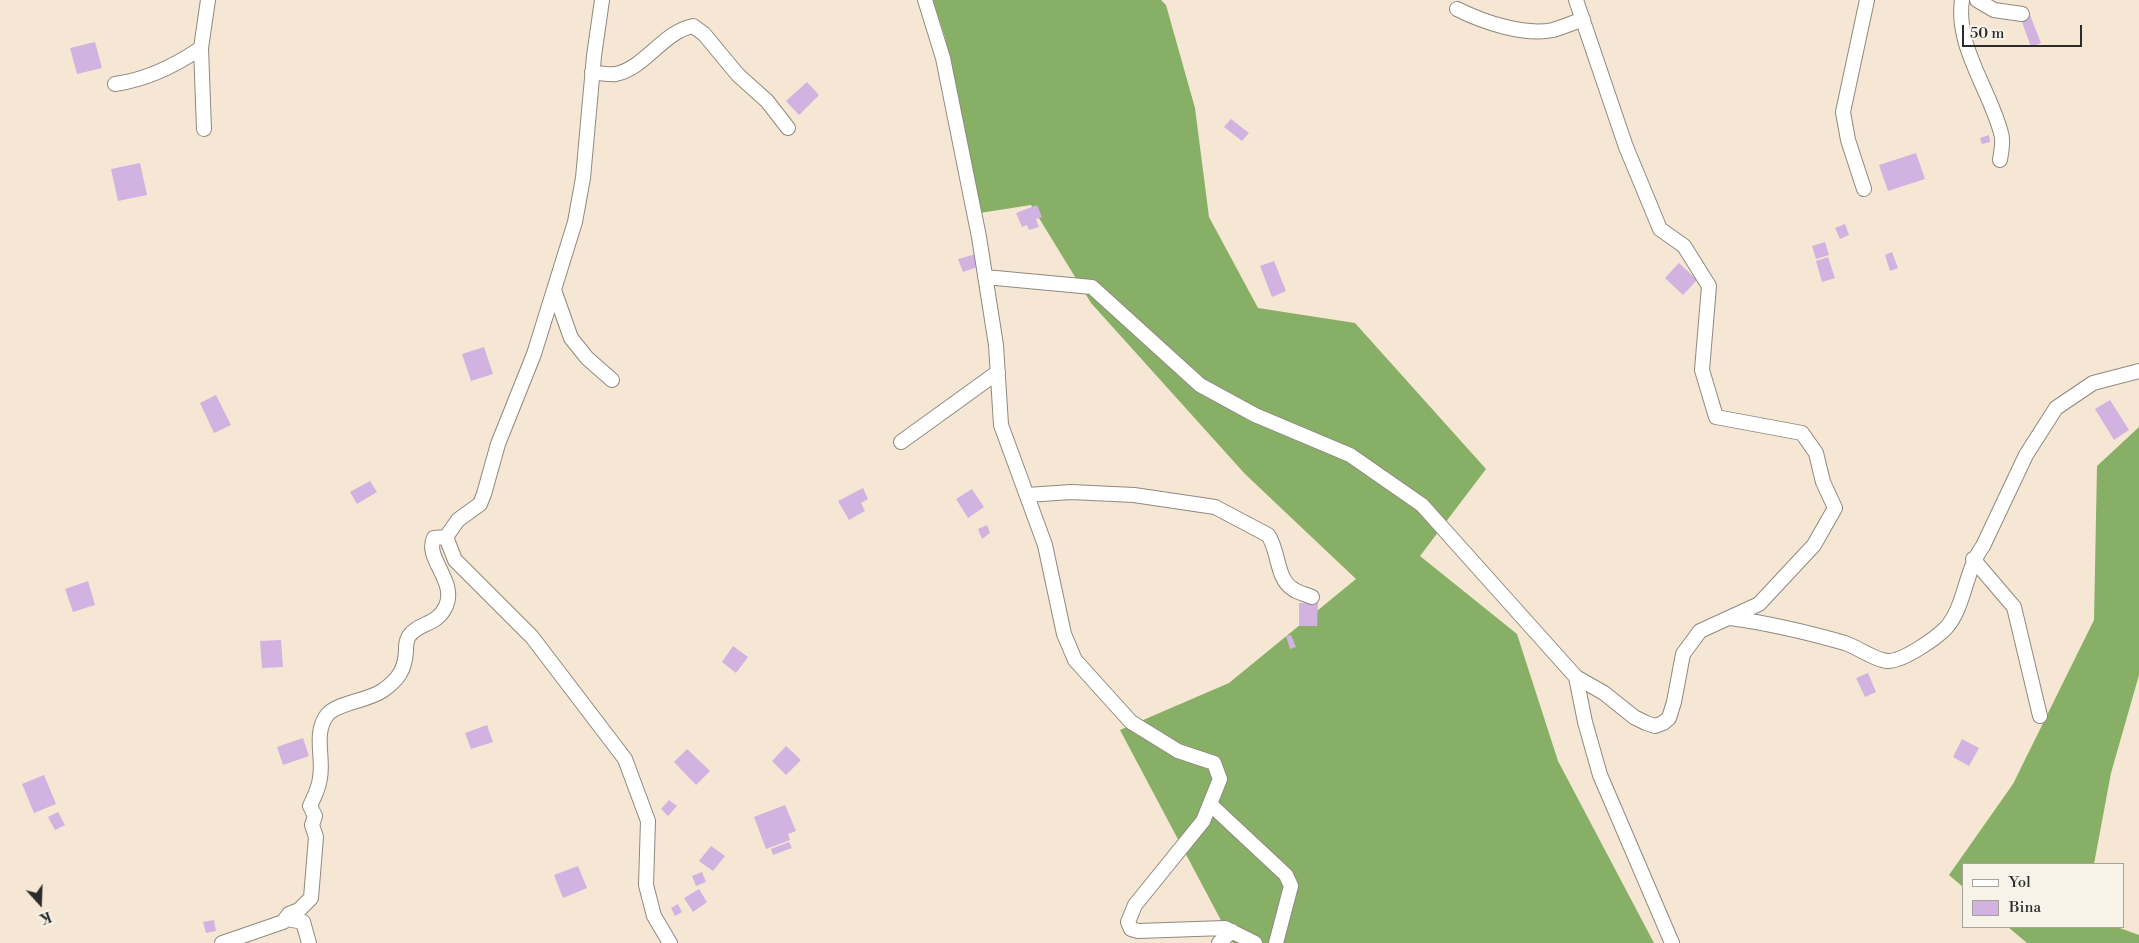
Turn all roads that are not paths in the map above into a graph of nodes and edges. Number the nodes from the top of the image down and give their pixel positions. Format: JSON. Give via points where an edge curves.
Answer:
{"nodes":[{"id":1,"x":208,"y":0,"type":"edge"},
{"id":2,"x":602,"y":0,"type":"edge"},
{"id":3,"x":924,"y":0,"type":"edge"},
{"id":4,"x":1576,"y":0,"type":"edge"},
{"id":5,"x":1867,"y":0,"type":"edge"},
{"id":6,"x":1962,"y":0,"type":"edge"},
{"id":7,"x":1977,"y":0,"type":"edge"},
{"id":8,"x":1457,"y":9,"type":"dead end"},
{"id":9,"x":2022,"y":14,"type":"dead end"},
{"id":10,"x":1583,"y":19,"type":"junction"},
{"id":11,"x":201,"y":48,"type":"junction"},
{"id":12,"x":592,"y":72,"type":"junction"},
{"id":13,"x":115,"y":84,"type":"dead end"},
{"id":14,"x":788,"y":128,"type":"dead end"},
{"id":15,"x":204,"y":129,"type":"dead end"},
{"id":16,"x":2000,"y":160,"type":"dead end"},
{"id":17,"x":1864,"y":189,"type":"dead end"},
{"id":18,"x":985,"y":277,"type":"junction"},
{"id":19,"x":554,"y":290,"type":"junction"},
{"id":20,"x":2139,"y":371,"type":"edge"},
{"id":21,"x":998,"y":372,"type":"junction"},
{"id":22,"x":612,"y":380,"type":"dead end"},
{"id":23,"x":901,"y":442,"type":"dead end"},
{"id":24,"x":1027,"y":495,"type":"junction"},
{"id":25,"x":446,"y":537,"type":"junction"},
{"id":26,"x":1973,"y":558,"type":"junction"},
{"id":27,"x":1312,"y":597,"type":"dead end"},
{"id":28,"x":1730,"y":618,"type":"junction"},
{"id":29,"x":1576,"y":677,"type":"junction"},
{"id":30,"x":2040,"y":716,"type":"dead end"},
{"id":31,"x":1210,"y":804,"type":"junction"},
{"id":32,"x":287,"y":919,"type":"junction"},
{"id":33,"x":1232,"y":931,"type":"junction"},
{"id":34,"x":222,"y":943,"type":"edge"},
{"id":35,"x":309,"y":943,"type":"edge"},
{"id":36,"x":670,"y":943,"type":"edge"},
{"id":37,"x":1219,"y":943,"type":"edge"},
{"id":38,"x":1254,"y":943,"type":"edge"},
{"id":39,"x":1276,"y":943,"type":"edge"},
{"id":40,"x":1672,"y":943,"type":"edge"}],
"edges":[{"from":1,"to":11,"type":"street"},
{"from":2,"to":12,"type":"street"},
{"from":3,"to":18,"type":"street","via":[[943,58]]},
{"from":4,"to":10,"type":"street"},
{"from":5,"to":17,"type":"street","via":[[1843,112],[1848,140]]},
{"from":6,"to":16,"type":"street","via":[[1965,39],[2002,135]]},
{"from":7,"to":9,"type":"street","via":[[1994,10]]},
{"from":8,"to":10,"type":"street","via":[[1497,23],[1536,31],[1552,30]]},
{"from":10,"to":28,"type":"street","via":[[1626,147],[1660,229],[1684,246],[1709,286],[1702,370],[1716,417],[1802,433],[1816,453],[1834,508],[1814,545],[1759,604]]},
{"from":11,"to":13,"type":"street","via":[[178,64]]},
{"from":11,"to":15,"type":"street"},
{"from":12,"to":14,"type":"street","via":[[616,74],[684,28],[693,26],[704,34],[738,76],[767,101]]},
{"from":12,"to":19,"type":"street","via":[[580,200]]},
{"from":18,"to":21,"type":"street"},
{"from":18,"to":29,"type":"street","via":[[1092,287],[1200,385],[1255,415],[1350,455],[1422,505]]},
{"from":19,"to":22,"type":"street","via":[[571,338],[587,358]]},
{"from":19,"to":25,"type":"street","via":[[534,354],[498,444],[480,504],[458,520]]},
{"from":20,"to":26,"type":"street","via":[[2093,383],[2056,408],[2026,455],[1983,546]]},
{"from":21,"to":23,"type":"street"},
{"from":21,"to":24,"type":"street","via":[[1002,425]]},
{"from":24,"to":27,"type":"street","via":[[1071,492],[1134,495],[1215,507],[1268,535],[1284,581],[1292,589]]},
{"from":24,"to":31,"type":"street","via":[[1044,545],[1064,634],[1075,660],[1131,722],[1178,750],[1214,763],[1220,779]]},
{"from":25,"to":32,"type":"street","via":[[434,538],[433,548],[446,580],[449,598],[438,618],[412,632],[406,640],[403,671],[382,690],[362,701],[338,706],[325,718],[320,734],[321,777],[310,806],[315,816],[312,825],[316,837],[311,898]]},
{"from":25,"to":36,"type":"street","via":[[455,560],[532,636],[625,759],[648,821],[646,885],[654,916]]},
{"from":26,"to":28,"type":"street","via":[[1962,597],[1946,628],[1911,654],[1887,661],[1847,644],[1775,624]]},
{"from":26,"to":30,"type":"street","via":[[2014,607]]},
{"from":28,"to":29,"type":"street","via":[[1700,631],[1684,654],[1674,702],[1669,718],[1663,723],[1655,726],[1646,723]]},
{"from":29,"to":40,"type":"street","via":[[1600,775]]},
{"from":31,"to":33,"type":"street","via":[[1203,821],[1135,905],[1128,922],[1131,929],[1138,931],[1225,928]]},
{"from":31,"to":39,"type":"street","via":[[1286,874],[1290,886]]},
{"from":32,"to":34,"type":"street"},
{"from":32,"to":35,"type":"street","via":[[303,922]]},
{"from":33,"to":37,"type":"street"},
{"from":33,"to":38,"type":"street"}]}
